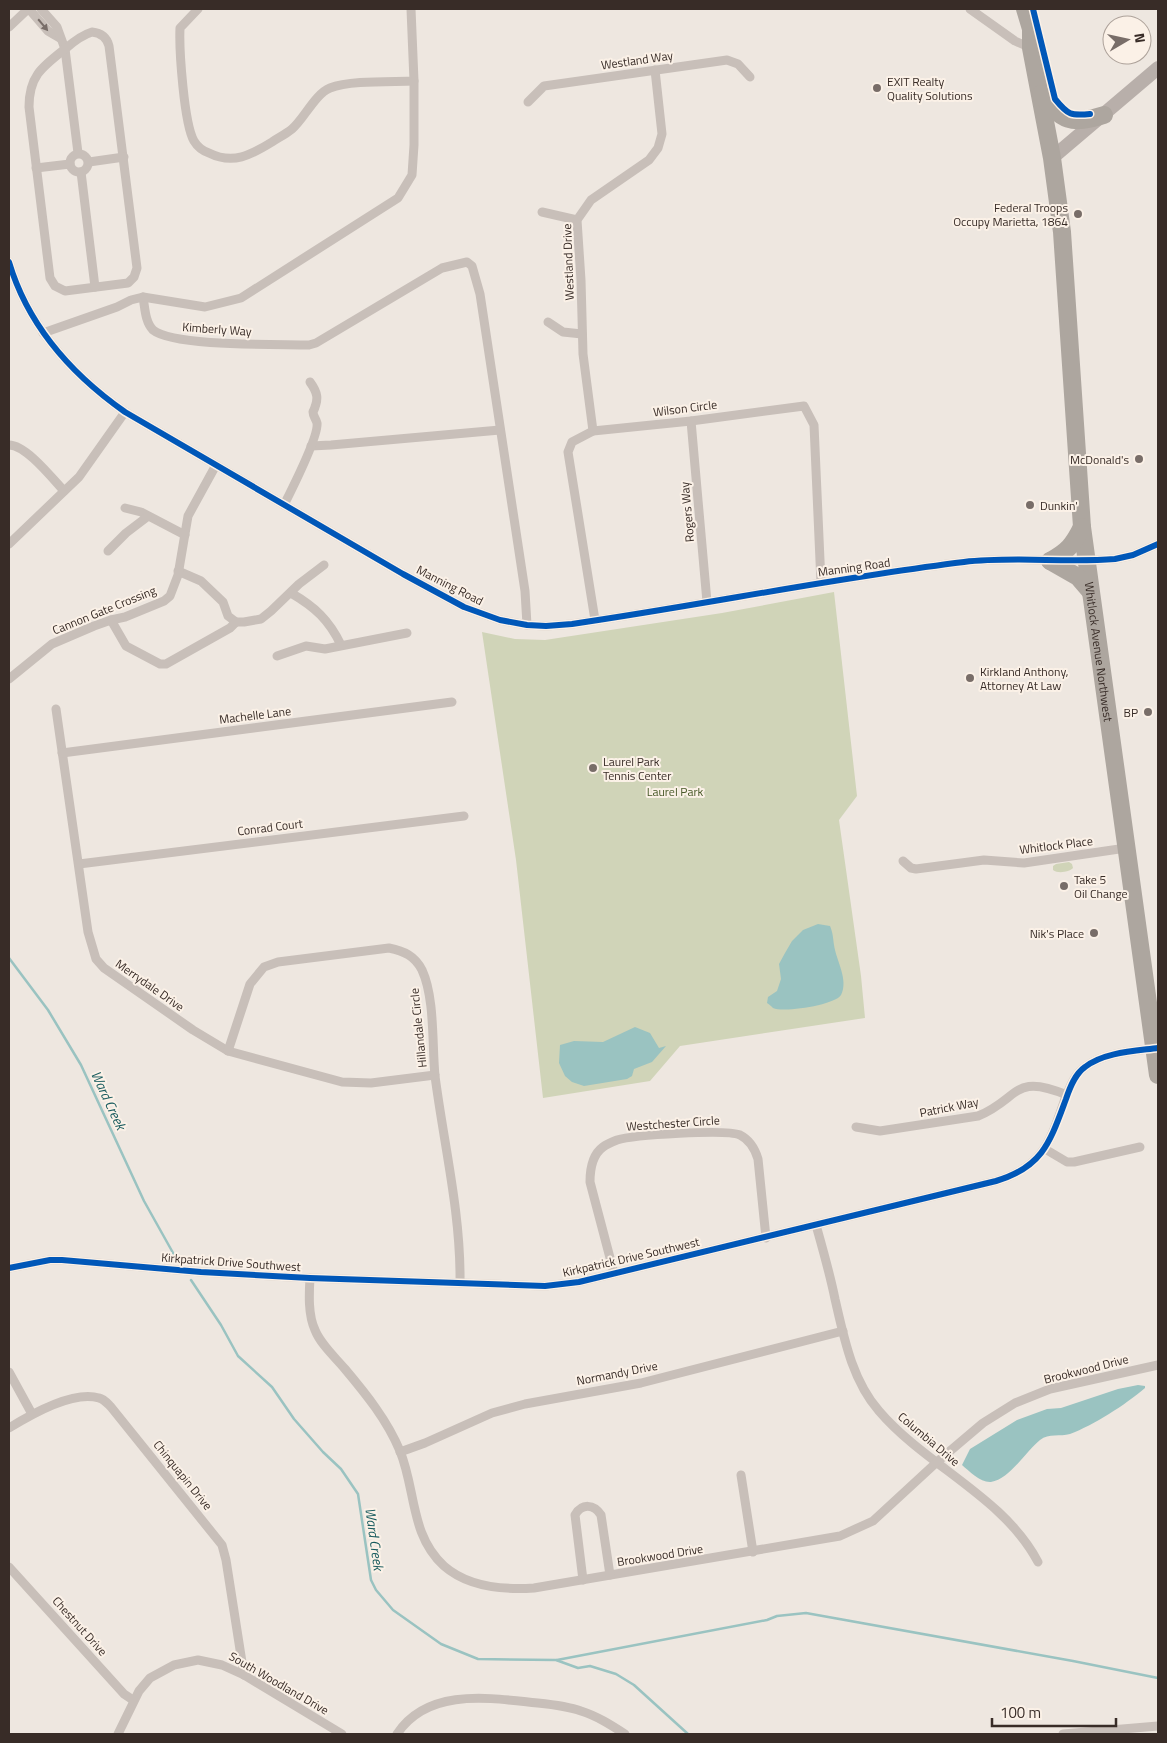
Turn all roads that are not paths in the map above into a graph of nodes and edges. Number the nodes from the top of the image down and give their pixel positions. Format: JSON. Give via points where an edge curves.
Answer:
{"nodes":[{"id":1,"x":28,"y":9,"type":"edge"},
{"id":2,"x":41,"y":9,"type":"edge"},
{"id":3,"x":198,"y":9,"type":"edge"},
{"id":4,"x":411,"y":9,"type":"edge"},
{"id":5,"x":970,"y":9,"type":"edge"},
{"id":6,"x":1015,"y":9,"type":"edge"},
{"id":7,"x":1025,"y":9,"type":"edge"},
{"id":8,"x":9,"y":27,"type":"edge"},
{"id":9,"x":60,"y":38,"type":"junction"},
{"id":10,"x":1031,"y":48,"type":"junction"},
{"id":11,"x":64,"y":49,"type":"junction"},
{"id":12,"x":1158,"y":68,"type":"edge"},
{"id":13,"x":655,"y":70,"type":"junction"},
{"id":14,"x":750,"y":78,"type":"dead end"},
{"id":15,"x":414,"y":81,"type":"junction"},
{"id":16,"x":1039,"y":92,"type":"junction"},
{"id":17,"x":528,"y":102,"type":"dead end"},
{"id":18,"x":1104,"y":114,"type":"junction"},
{"id":19,"x":78,"y":153,"type":"junction"},
{"id":20,"x":124,"y":157,"type":"junction"},
{"id":21,"x":1052,"y":158,"type":"junction"},
{"id":22,"x":88,"y":162,"type":"junction"},
{"id":23,"x":70,"y":164,"type":"junction"},
{"id":24,"x":36,"y":168,"type":"junction"},
{"id":25,"x":81,"y":172,"type":"junction"},
{"id":26,"x":542,"y":212,"type":"dead end"},
{"id":27,"x":577,"y":220,"type":"junction"},
{"id":28,"x":9,"y":262,"type":"edge"},
{"id":29,"x":95,"y":287,"type":"junction"},
{"id":30,"x":143,"y":297,"type":"junction"},
{"id":31,"x":548,"y":322,"type":"dead end"},
{"id":32,"x":43,"y":333,"type":"junction"},
{"id":33,"x":582,"y":334,"type":"junction"},
{"id":34,"x":310,"y":382,"type":"dead end"},
{"id":35,"x":125,"y":412,"type":"junction"},
{"id":36,"x":691,"y":421,"type":"junction"},
{"id":37,"x":500,"y":430,"type":"junction"},
{"id":38,"x":593,"y":431,"type":"junction"},
{"id":39,"x":9,"y":445,"type":"edge"},
{"id":40,"x":311,"y":446,"type":"junction"},
{"id":41,"x":216,"y":464,"type":"junction"},
{"id":42,"x":64,"y":491,"type":"junction"},
{"id":43,"x":284,"y":505,"type":"junction"},
{"id":44,"x":125,"y":508,"type":"dead end"},
{"id":45,"x":147,"y":517,"type":"junction"},
{"id":46,"x":1082,"y":527,"type":"junction"},
{"id":47,"x":185,"y":535,"type":"junction"},
{"id":48,"x":9,"y":544,"type":"edge"},
{"id":49,"x":1158,"y":544,"type":"edge"},
{"id":50,"x":108,"y":551,"type":"dead end"},
{"id":51,"x":1050,"y":560,"type":"junction"},
{"id":52,"x":1086,"y":560,"type":"junction"},
{"id":53,"x":324,"y":565,"type":"dead end"},
{"id":54,"x":178,"y":571,"type":"junction"},
{"id":55,"x":822,"y":583,"type":"junction"},
{"id":56,"x":1090,"y":591,"type":"junction"},
{"id":57,"x":291,"y":593,"type":"junction"},
{"id":58,"x":707,"y":602,"type":"junction"},
{"id":59,"x":111,"y":620,"type":"junction"},
{"id":60,"x":596,"y":620,"type":"junction"},
{"id":61,"x":236,"y":622,"type":"junction"},
{"id":62,"x":526,"y":625,"type":"junction"},
{"id":63,"x":407,"y":633,"type":"dead end"},
{"id":64,"x":341,"y":646,"type":"junction"},
{"id":65,"x":277,"y":656,"type":"dead end"},
{"id":66,"x":9,"y":679,"type":"edge"},
{"id":67,"x":452,"y":702,"type":"dead end"},
{"id":68,"x":56,"y":708,"type":"dead end"},
{"id":69,"x":62,"y":753,"type":"junction"},
{"id":70,"x":464,"y":816,"type":"dead end"},
{"id":71,"x":1126,"y":848,"type":"junction"},
{"id":72,"x":903,"y":861,"type":"dead end"},
{"id":73,"x":79,"y":864,"type":"junction"},
{"id":74,"x":1156,"y":1048,"type":"edge"},
{"id":75,"x":228,"y":1051,"type":"junction"},
{"id":76,"x":435,"y":1074,"type":"junction"},
{"id":77,"x":1158,"y":1075,"type":"edge"},
{"id":78,"x":1067,"y":1095,"type":"junction"},
{"id":79,"x":856,"y":1128,"type":"dead end"},
{"id":80,"x":1140,"y":1147,"type":"dead end"},
{"id":81,"x":1045,"y":1149,"type":"junction"},
{"id":82,"x":816,"y":1225,"type":"junction"},
{"id":83,"x":766,"y":1238,"type":"junction"},
{"id":84,"x":9,"y":1268,"type":"edge"},
{"id":85,"x":614,"y":1274,"type":"junction"},
{"id":86,"x":310,"y":1278,"type":"junction"},
{"id":87,"x":460,"y":1284,"type":"junction"},
{"id":88,"x":843,"y":1331,"type":"junction"},
{"id":89,"x":1158,"y":1364,"type":"edge"},
{"id":90,"x":9,"y":1372,"type":"edge"},
{"id":91,"x":32,"y":1414,"type":"junction"},
{"id":92,"x":9,"y":1428,"type":"edge"},
{"id":93,"x":400,"y":1452,"type":"junction"},
{"id":94,"x":937,"y":1462,"type":"junction"},
{"id":95,"x":741,"y":1475,"type":"dead end"},
{"id":96,"x":753,"y":1552,"type":"junction"},
{"id":97,"x":1038,"y":1562,"type":"dead end"},
{"id":98,"x":9,"y":1567,"type":"edge"},
{"id":99,"x":610,"y":1575,"type":"junction"},
{"id":100,"x":583,"y":1580,"type":"junction"},
{"id":101,"x":244,"y":1675,"type":"junction"},
{"id":102,"x":133,"y":1700,"type":"junction"},
{"id":103,"x":1158,"y":1726,"type":"edge"},
{"id":104,"x":118,"y":1734,"type":"edge"},
{"id":105,"x":342,"y":1734,"type":"edge"},
{"id":106,"x":398,"y":1734,"type":"edge"},
{"id":107,"x":624,"y":1734,"type":"edge"},
{"id":108,"x":1063,"y":1734,"type":"edge"}],
"edges":[{"from":1,"to":8,"type":"street"},
{"from":1,"to":9,"type":"street","one_way":true,"via":[[48,31]]},
{"from":2,"to":9,"type":"street","via":[[57,27]]},
{"from":3,"to":15,"type":"street","via":[[180,28],[179,46],[189,124],[194,141],[218,158],[249,155],[293,129],[328,88],[342,84]]},
{"from":4,"to":15,"type":"street","name":"Kimberly Way"},
{"from":5,"to":10,"type":"street","via":[[1015,41]]},
{"from":6,"to":10,"type":"highway","name":"Whitlock Avenue Northwest","via":[[1021,31]]},
{"from":7,"to":10,"type":"highway","name":"Whitlock Avenue Northwest","via":[[1031,29]]},
{"from":9,"to":11,"type":"street"},
{"from":10,"to":16,"type":"highway","name":"Whitlock Avenue Northwest"},
{"from":11,"to":19,"type":"street"},
{"from":11,"to":20,"type":"street","via":[[92,32],[102,34],[108,42]]},
{"from":11,"to":24,"type":"street","via":[[41,69],[30,89]]},
{"from":12,"to":18,"type":"street"},
{"from":13,"to":14,"type":"street","name":"Westland Way","via":[[727,60],[738,64]]},
{"from":13,"to":17,"type":"street","name":"Westland Way","via":[[544,86]]},
{"from":13,"to":27,"type":"street","name":"Westland Drive","via":[[662,134],[658,148],[649,160],[591,200]]},
{"from":15,"to":30,"type":"street","name":"Kimberly Way","via":[[412,175],[398,198],[241,298],[205,307]]},
{"from":16,"to":18,"type":"highway","via":[[1058,115],[1071,120],[1083,121]]},
{"from":16,"to":21,"type":"highway","name":"Whitlock Avenue Northwest"},
{"from":18,"to":21,"type":"street"},
{"from":19,"to":22,"type":"street","via":[[83,154]]},
{"from":19,"to":23,"type":"street"},
{"from":20,"to":22,"type":"street"},
{"from":20,"to":29,"type":"street","via":[[137,270],[128,282]]},
{"from":21,"to":46,"type":"highway","name":"Whitlock Avenue Northwest","via":[[1064,252]]},
{"from":22,"to":25,"type":"street","via":[[86,170]]},
{"from":23,"to":24,"type":"street"},
{"from":23,"to":25,"type":"street","via":[[72,169]]},
{"from":24,"to":29,"type":"street","via":[[52,282],[65,291]]},
{"from":25,"to":29,"type":"street"},
{"from":26,"to":27,"type":"street"},
{"from":27,"to":33,"type":"street","name":"Westland Drive"},
{"from":28,"to":32,"type":"street","name":"Manning Road","via":[[23,301]]},
{"from":30,"to":32,"type":"street"},
{"from":30,"to":37,"type":"street","name":"Kimberly Way","via":[[151,327],[174,338],[309,345],[442,268],[466,262],[472,266],[480,294]]},
{"from":31,"to":33,"type":"street","via":[[563,332]]},
{"from":32,"to":35,"type":"street","name":"Manning Road","via":[[81,378]]},
{"from":33,"to":38,"type":"street","name":"Westland Drive"},
{"from":34,"to":40,"type":"street","via":[[318,397],[313,412],[316,432]]},
{"from":35,"to":41,"type":"street","name":"Manning Road"},
{"from":35,"to":42,"type":"street","via":[[79,477]]},
{"from":36,"to":38,"type":"street","name":"Wilson Circle"},
{"from":36,"to":55,"type":"street","name":"Wilson Circle","via":[[804,406],[814,425]]},
{"from":36,"to":58,"type":"street","name":"Rogers Way"},
{"from":37,"to":40,"type":"street"},
{"from":37,"to":62,"type":"street","name":"Kimberly Way","via":[[525,591]]},
{"from":38,"to":60,"type":"street","name":"Wilson Circle","via":[[572,442],[568,452]]},
{"from":39,"to":42,"type":"street","via":[[18,446]]},
{"from":40,"to":43,"type":"street"},
{"from":41,"to":43,"type":"street","name":"Manning Road"},
{"from":41,"to":47,"type":"street","name":"Cannon Gate Crossing","via":[[192,507]]},
{"from":42,"to":48,"type":"street"},
{"from":43,"to":62,"type":"street","name":"Manning Road","via":[[464,607]]},
{"from":44,"to":45,"type":"street"},
{"from":45,"to":47,"type":"street"},
{"from":45,"to":50,"type":"street"},
{"from":46,"to":51,"type":"highway","via":[[1072,546]]},
{"from":46,"to":52,"type":"highway","name":"Whitlock Avenue Northwest"},
{"from":47,"to":54,"type":"street","name":"Cannon Gate Crossing"},
{"from":49,"to":52,"type":"street","name":"Manning Road","via":[[1125,557]]},
{"from":51,"to":52,"type":"street","name":"Manning Road"},
{"from":51,"to":55,"type":"street","name":"Manning Road","via":[[963,562]]},
{"from":51,"to":56,"type":"highway","via":[[1078,577]]},
{"from":52,"to":56,"type":"highway","name":"Whitlock Avenue Northwest"},
{"from":53,"to":57,"type":"street"},
{"from":54,"to":59,"type":"street","name":"Cannon Gate Crossing","via":[[170,596],[164,601]]},
{"from":54,"to":61,"type":"street","via":[[201,581],[223,602],[228,616]]},
{"from":55,"to":58,"type":"street","name":"Manning Road"},
{"from":56,"to":71,"type":"highway","name":"Whitlock Avenue Northwest"},
{"from":57,"to":61,"type":"street","via":[[260,618]]},
{"from":57,"to":64,"type":"street","via":[[328,621]]},
{"from":58,"to":60,"type":"street","name":"Manning Road"},
{"from":59,"to":61,"type":"street","via":[[126,646],[160,664],[166,664]]},
{"from":59,"to":66,"type":"street","name":"Cannon Gate Crossing","via":[[52,644]]},
{"from":60,"to":62,"type":"street","name":"Manning Road"},
{"from":63,"to":64,"type":"street"},
{"from":64,"to":65,"type":"street","via":[[306,646]]},
{"from":67,"to":69,"type":"street","name":"Machelle Lane"},
{"from":68,"to":69,"type":"street","name":"Merrydale Drive"},
{"from":69,"to":73,"type":"street","name":"Merrydale Drive"},
{"from":70,"to":73,"type":"street","name":"Conrad Court"},
{"from":71,"to":72,"type":"street","name":"Whitlock Place","via":[[1024,863],[984,860],[916,869]]},
{"from":71,"to":74,"type":"highway","name":"Whitlock Avenue Northwest"},
{"from":73,"to":75,"type":"street","name":"Merrydale Drive","via":[[88,932],[96,959],[115,977]]},
{"from":74,"to":77,"type":"highway","name":"Whitlock Avenue Northwest"},
{"from":74,"to":78,"type":"street","name":"Kirkpatrick Drive Southwest","via":[[1092,1062],[1078,1073]]},
{"from":75,"to":76,"type":"street","name":"Merrydale Drive","via":[[342,1082],[378,1082]]},
{"from":75,"to":76,"type":"street","name":"Hillandale Circle","via":[[250,984],[264,967],[278,962],[389,948],[411,956],[423,972],[429,998]]},
{"from":76,"to":87,"type":"street","name":"Hillandale Circle","via":[[458,1232]]},
{"from":78,"to":79,"type":"street","name":"Patrick Way","via":[[1048,1087],[1030,1086],[978,1116],[880,1131]]},
{"from":78,"to":81,"type":"street","name":"Kirkpatrick Drive Southwest"},
{"from":80,"to":81,"type":"street","via":[[1074,1162],[1067,1162]]},
{"from":81,"to":82,"type":"street","name":"Kirkpatrick Drive Southwest","via":[[1024,1170],[1003,1179]]},
{"from":82,"to":83,"type":"street","name":"Kirkpatrick Drive Southwest"},
{"from":82,"to":88,"type":"street","name":"Columbia Drive"},
{"from":83,"to":85,"type":"street","name":"Kirkpatrick Drive Southwest"},
{"from":83,"to":85,"type":"street","name":"Westchester Circle","via":[[758,1159],[754,1148],[741,1136],[731,1132],[707,1132],[630,1137],[601,1148],[593,1160],[590,1176]]},
{"from":84,"to":86,"type":"street","name":"Kirkpatrick Drive Southwest","via":[[62,1260]]},
{"from":85,"to":87,"type":"street","name":"Kirkpatrick Drive Southwest","via":[[544,1286]]},
{"from":86,"to":87,"type":"street","name":"Kirkpatrick Drive Southwest"},
{"from":86,"to":93,"type":"street","name":"Brookwood Drive","via":[[309,1304],[315,1331],[380,1413]]},
{"from":88,"to":93,"type":"street","name":"Normandy Drive","via":[[641,1382],[517,1406],[492,1413]]},
{"from":88,"to":94,"type":"street","name":"Columbia Drive","via":[[860,1382],[878,1410],[902,1435]]},
{"from":89,"to":94,"type":"street","name":"Brookwood Drive","via":[[1050,1389],[1015,1403],[984,1423]]},
{"from":90,"to":91,"type":"street"},
{"from":91,"to":92,"type":"street","name":"Chinquapin Drive"},
{"from":91,"to":101,"type":"street","name":"Chinquapin Drive","via":[[75,1399],[91,1396],[103,1400],[218,1537],[225,1552]]},
{"from":93,"to":100,"type":"street","name":"Brookwood Drive","via":[[419,1527],[435,1556],[446,1567],[486,1585],[516,1589]]},
{"from":94,"to":96,"type":"street","name":"Brookwood Drive","via":[[873,1521],[840,1536]]},
{"from":94,"to":97,"type":"street","name":"Columbia Drive","via":[[1008,1521]]},
{"from":95,"to":96,"type":"street"},
{"from":96,"to":99,"type":"street","name":"Brookwood Drive"},
{"from":98,"to":102,"type":"street","name":"Chestnut Drive"},
{"from":99,"to":100,"type":"street","name":"Brookwood Drive"},
{"from":99,"to":100,"type":"street","via":[[600,1515],[598,1510],[586,1506],[575,1515]]},
{"from":101,"to":102,"type":"street","name":"South Woodland Drive","via":[[215,1663],[198,1660],[182,1663],[150,1678]]},
{"from":101,"to":105,"type":"street","name":"South Woodland Drive"},
{"from":102,"to":104,"type":"street","name":"South Woodland Drive"},
{"from":103,"to":108,"type":"street"},
{"from":106,"to":107,"type":"street","via":[[410,1719],[438,1703],[460,1698],[492,1698],[581,1711]]}]}
